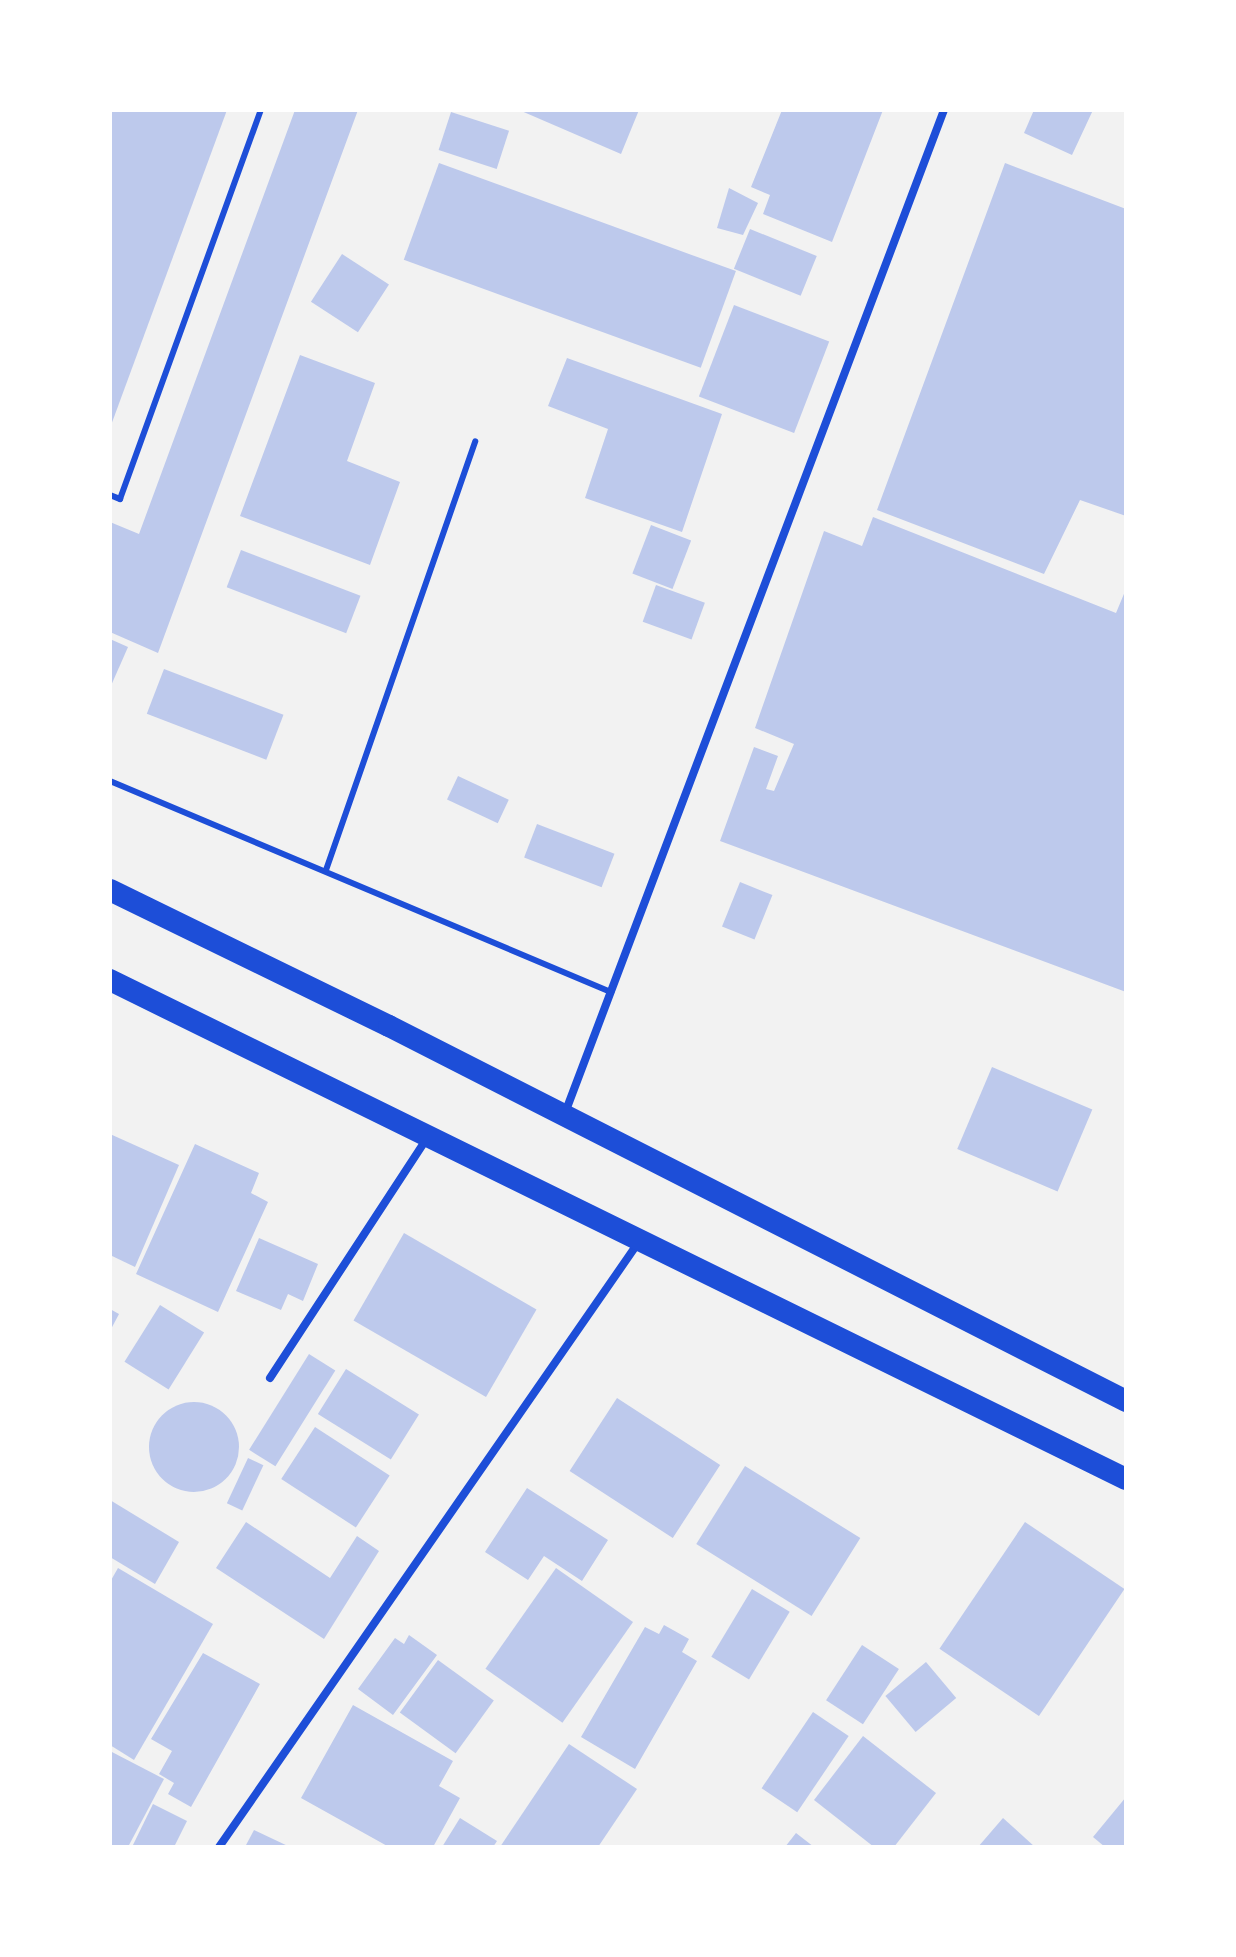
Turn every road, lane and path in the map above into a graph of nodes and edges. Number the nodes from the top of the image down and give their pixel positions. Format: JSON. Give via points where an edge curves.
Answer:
{"nodes":[{"id":1,"x":261,"y":110,"type":"edge"},
{"id":2,"x":944,"y":110,"type":"edge"},
{"id":3,"x":475,"y":441,"type":"dead end"},
{"id":4,"x":110,"y":495,"type":"edge"},
{"id":5,"x":110,"y":781,"type":"edge"},
{"id":6,"x":326,"y":870,"type":"junction"},
{"id":7,"x":110,"y":890,"type":"edge"},
{"id":8,"x":110,"y":980,"type":"edge"},
{"id":9,"x":611,"y":992,"type":"junction"},
{"id":10,"x":564,"y":1118,"type":"junction"},
{"id":11,"x":430,"y":1133,"type":"junction"},
{"id":12,"x":639,"y":1241,"type":"junction"},
{"id":13,"x":270,"y":1378,"type":"dead end"},
{"id":14,"x":1126,"y":1401,"type":"edge"},
{"id":15,"x":1126,"y":1479,"type":"edge"},
{"id":16,"x":219,"y":1847,"type":"edge"}],
"edges":[{"from":1,"to":4,"type":"lane","via":[[120,499]]},
{"from":2,"to":9,"type":"street"},
{"from":3,"to":6,"type":"lane"},
{"from":5,"to":6,"type":"lane"},
{"from":6,"to":9,"type":"lane"},
{"from":7,"to":10,"type":"highway"},
{"from":8,"to":11,"type":"highway"},
{"from":9,"to":10,"type":"street"},
{"from":10,"to":14,"type":"highway"},
{"from":11,"to":12,"type":"highway"},
{"from":11,"to":13,"type":"street"},
{"from":12,"to":15,"type":"highway"},
{"from":12,"to":16,"type":"street"}]}
